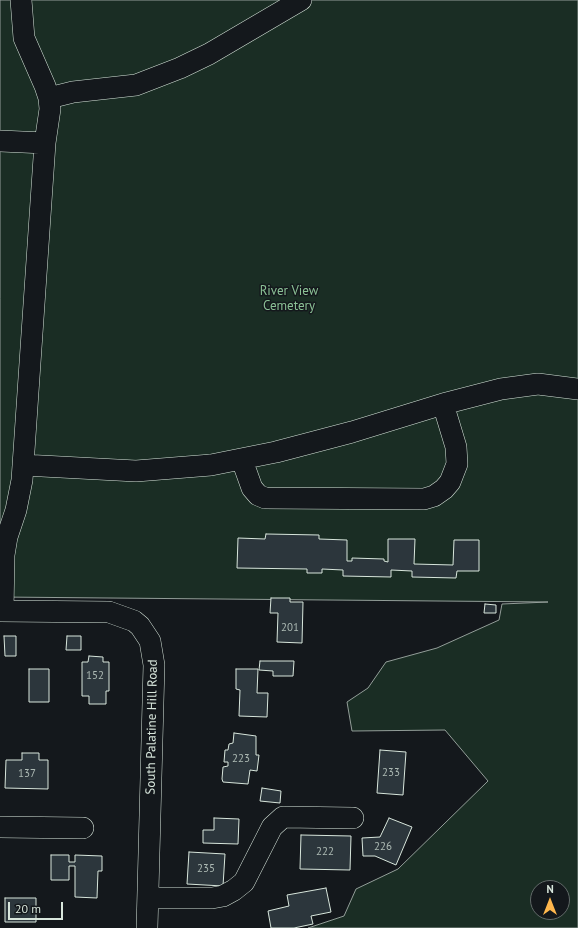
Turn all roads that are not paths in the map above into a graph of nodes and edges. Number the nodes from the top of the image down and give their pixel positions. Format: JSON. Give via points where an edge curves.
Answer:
{"nodes":[{"id":1,"x":21,"y":0,"type":"edge"},
{"id":2,"x":301,"y":0,"type":"edge"},
{"id":3,"x":49,"y":98,"type":"junction"},
{"id":4,"x":0,"y":141,"type":"edge"},
{"id":5,"x":45,"y":143,"type":"junction"},
{"id":6,"x":578,"y":389,"type":"edge"},
{"id":7,"x":443,"y":404,"type":"junction"},
{"id":8,"x":242,"y":460,"type":"junction"},
{"id":9,"x":23,"y":465,"type":"junction"},
{"id":10,"x":3,"y":537,"type":"edge"},
{"id":11,"x":1,"y":611,"type":"edge"},
{"id":12,"x":353,"y":818,"type":"dead end"},
{"id":13,"x":0,"y":827,"type":"edge"},
{"id":14,"x":83,"y":828,"type":"dead end"},
{"id":15,"x":148,"y":898,"type":"junction"},
{"id":16,"x":147,"y":928,"type":"edge"}],
"edges":[{"from":1,"to":3,"type":"street","via":[[24,38]]},
{"from":2,"to":3,"type":"street","via":[[209,54],[180,68],[136,85],[73,92]]},
{"from":3,"to":5,"type":"street"},
{"from":4,"to":5,"type":"street"},
{"from":5,"to":9,"type":"street"},
{"from":6,"to":7,"type":"street","via":[[552,384],[522,385]]},
{"from":7,"to":8,"type":"street","via":[[352,432]]},
{"from":7,"to":8,"type":"street","via":[[456,446],[457,464],[450,482],[444,489],[424,499],[265,498],[252,488]]},
{"from":8,"to":9,"type":"street","via":[[178,469],[136,471]]},
{"from":9,"to":10,"type":"street","via":[[20,494]]},
{"from":10,"to":11,"type":"street"},
{"from":11,"to":15,"type":"street","name":"South Palatine Hill Road","via":[[109,612],[134,621],[150,641],[154,665]]},
{"from":12,"to":15,"type":"street","via":[[283,816],[272,827],[244,882],[234,890],[212,898]]},
{"from":13,"to":14,"type":"street"},
{"from":15,"to":16,"type":"street","name":"South Palatine Hill Road"}]}
